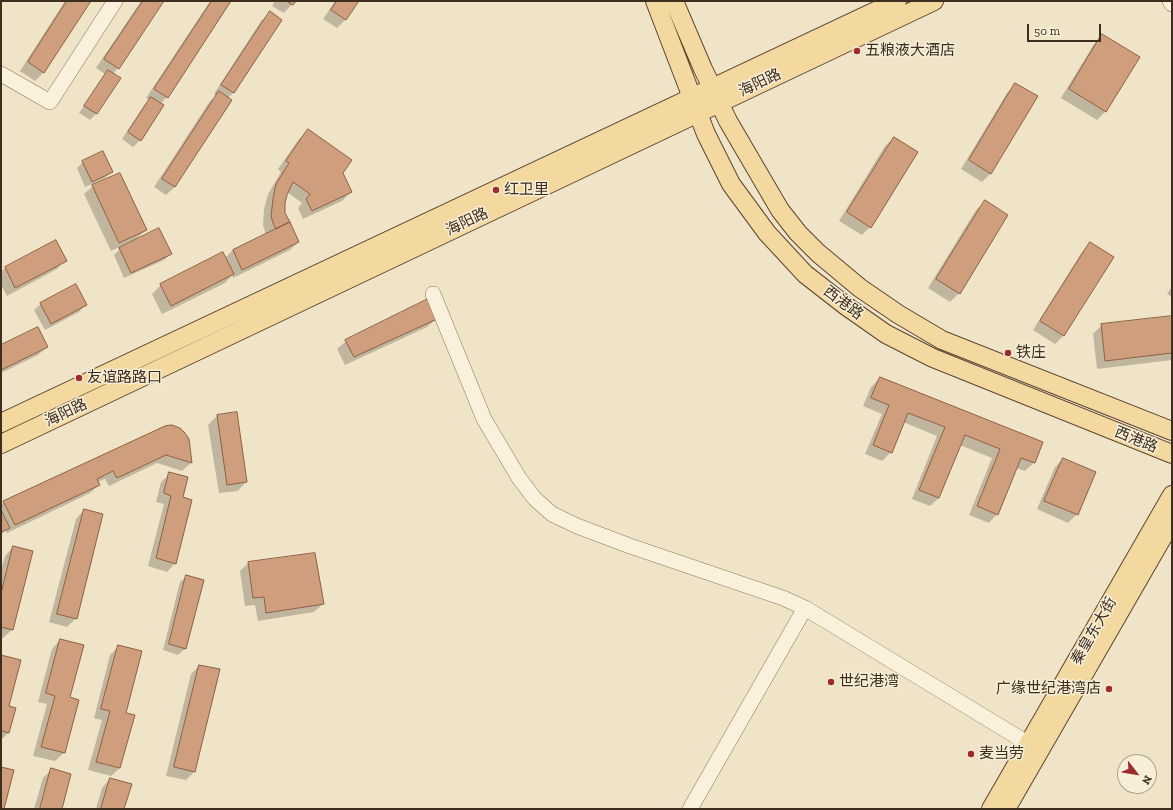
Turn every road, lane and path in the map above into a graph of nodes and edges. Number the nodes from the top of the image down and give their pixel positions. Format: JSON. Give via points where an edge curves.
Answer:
{"nodes":[{"id":1,"x":115,"y":1,"type":"edge"},
{"id":2,"x":655,"y":1,"type":"edge"},
{"id":3,"x":674,"y":1,"type":"edge"},
{"id":4,"x":897,"y":1,"type":"edge"},
{"id":5,"x":934,"y":1,"type":"edge"},
{"id":6,"x":1170,"y":1,"type":"edge"},
{"id":7,"x":1172,"y":4,"type":"edge"},
{"id":8,"x":1,"y":74,"type":"edge"},
{"id":9,"x":715,"y":95,"type":"junction"},
{"id":10,"x":695,"y":105,"type":"junction"},
{"id":11,"x":433,"y":294,"type":"dead end"},
{"id":12,"x":2,"y":421,"type":"edge"},
{"id":13,"x":1172,"y":432,"type":"edge"},
{"id":14,"x":1,"y":444,"type":"edge"},
{"id":15,"x":1172,"y":454,"type":"edge"},
{"id":16,"x":1172,"y":495,"type":"edge"},
{"id":17,"x":1172,"y":521,"type":"edge"},
{"id":18,"x":805,"y":608,"type":"junction"},
{"id":19,"x":1028,"y":744,"type":"junction"},
{"id":20,"x":690,"y":809,"type":"edge"},
{"id":21,"x":991,"y":809,"type":"edge"},
{"id":22,"x":1006,"y":809,"type":"edge"}],
"edges":[{"from":1,"to":8,"type":"street","via":[[50,102]]},
{"from":2,"to":10,"type":"main road","name":"西港路"},
{"from":3,"to":9,"type":"main road","name":"西港路"},
{"from":4,"to":9,"type":"main road","name":"海阳路"},
{"from":5,"to":9,"type":"main road","name":"海阳路"},
{"from":6,"to":7,"type":"street"},
{"from":9,"to":10,"type":"main road","name":"海阳路"},
{"from":9,"to":13,"type":"main road","name":"西港路","via":[[780,210],[818,253],[860,288],[942,340]]},
{"from":10,"to":12,"type":"main road","name":"海阳路"},
{"from":10,"to":14,"type":"main road","name":"海阳路"},
{"from":10,"to":15,"type":"main road","name":"西港路","via":[[706,134],[731,184],[767,233],[805,274],[846,306],[886,334],[933,358]]},
{"from":11,"to":18,"type":"street","via":[[484,419],[519,478],[535,499],[552,514],[624,544],[783,598]]},
{"from":16,"to":19,"type":"main road","name":"秦皇东大街"},
{"from":17,"to":22,"type":"main road","name":"秦皇东大街"},
{"from":18,"to":19,"type":"street"},
{"from":18,"to":20,"type":"street"},
{"from":19,"to":21,"type":"main road","name":"秦皇东大街"}]}
